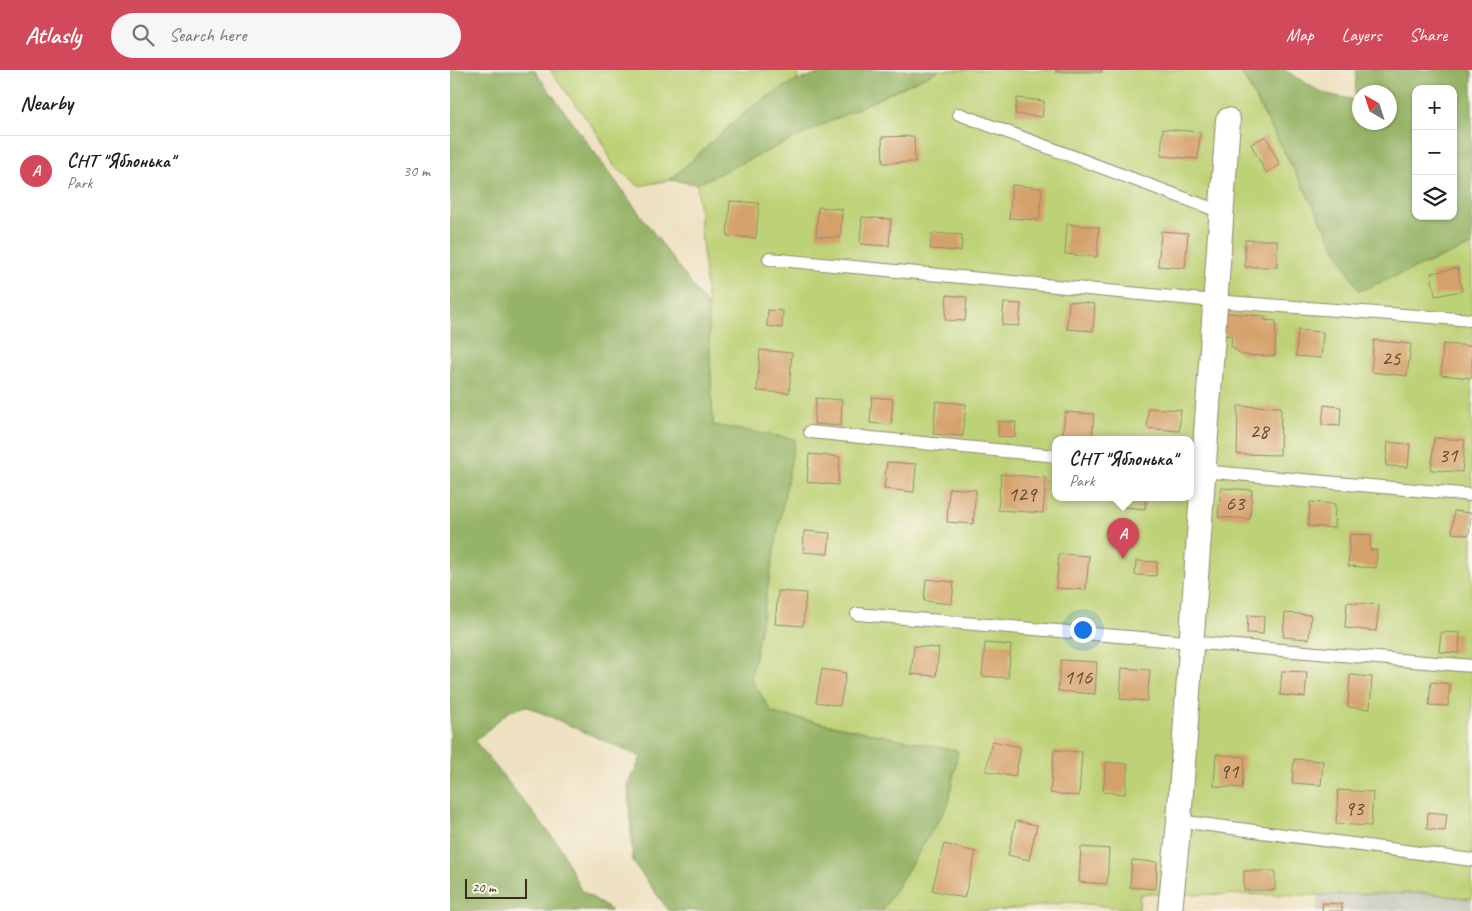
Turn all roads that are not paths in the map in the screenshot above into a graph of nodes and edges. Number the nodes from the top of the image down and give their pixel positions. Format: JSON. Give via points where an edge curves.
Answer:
{"nodes":[{"id":1,"x":960,"y":114,"type":"dead end"},
{"id":2,"x":1228,"y":120,"type":"dead end"},
{"id":3,"x":1221,"y":212,"type":"junction"},
{"id":4,"x":769,"y":259,"type":"dead end"},
{"id":5,"x":1214,"y":301,"type":"junction"},
{"id":6,"x":1472,"y":320,"type":"edge"},
{"id":7,"x":810,"y":432,"type":"dead end"},
{"id":8,"x":1052,"y":456,"type":"edge"},
{"id":9,"x":1197,"y":471,"type":"edge"},
{"id":10,"x":1472,"y":495,"type":"edge"},
{"id":11,"x":857,"y":614,"type":"dead end"},
{"id":12,"x":1192,"y":642,"type":"junction"},
{"id":13,"x":1472,"y":666,"type":"edge"},
{"id":14,"x":1180,"y":821,"type":"junction"},
{"id":15,"x":1472,"y":860,"type":"edge"},
{"id":16,"x":1170,"y":911,"type":"edge"}],
"edges":[{"from":1,"to":3,"type":"lane"},
{"from":2,"to":3,"type":"street"},
{"from":3,"to":5,"type":"street"},
{"from":4,"to":5,"type":"lane"},
{"from":5,"to":6,"type":"lane"},
{"from":5,"to":9,"type":"street"},
{"from":7,"to":8,"type":"lane"},
{"from":9,"to":10,"type":"lane"},
{"from":9,"to":12,"type":"street"},
{"from":11,"to":12,"type":"lane"},
{"from":12,"to":13,"type":"lane"},
{"from":12,"to":14,"type":"street"},
{"from":14,"to":15,"type":"lane"},
{"from":14,"to":16,"type":"street"}]}
